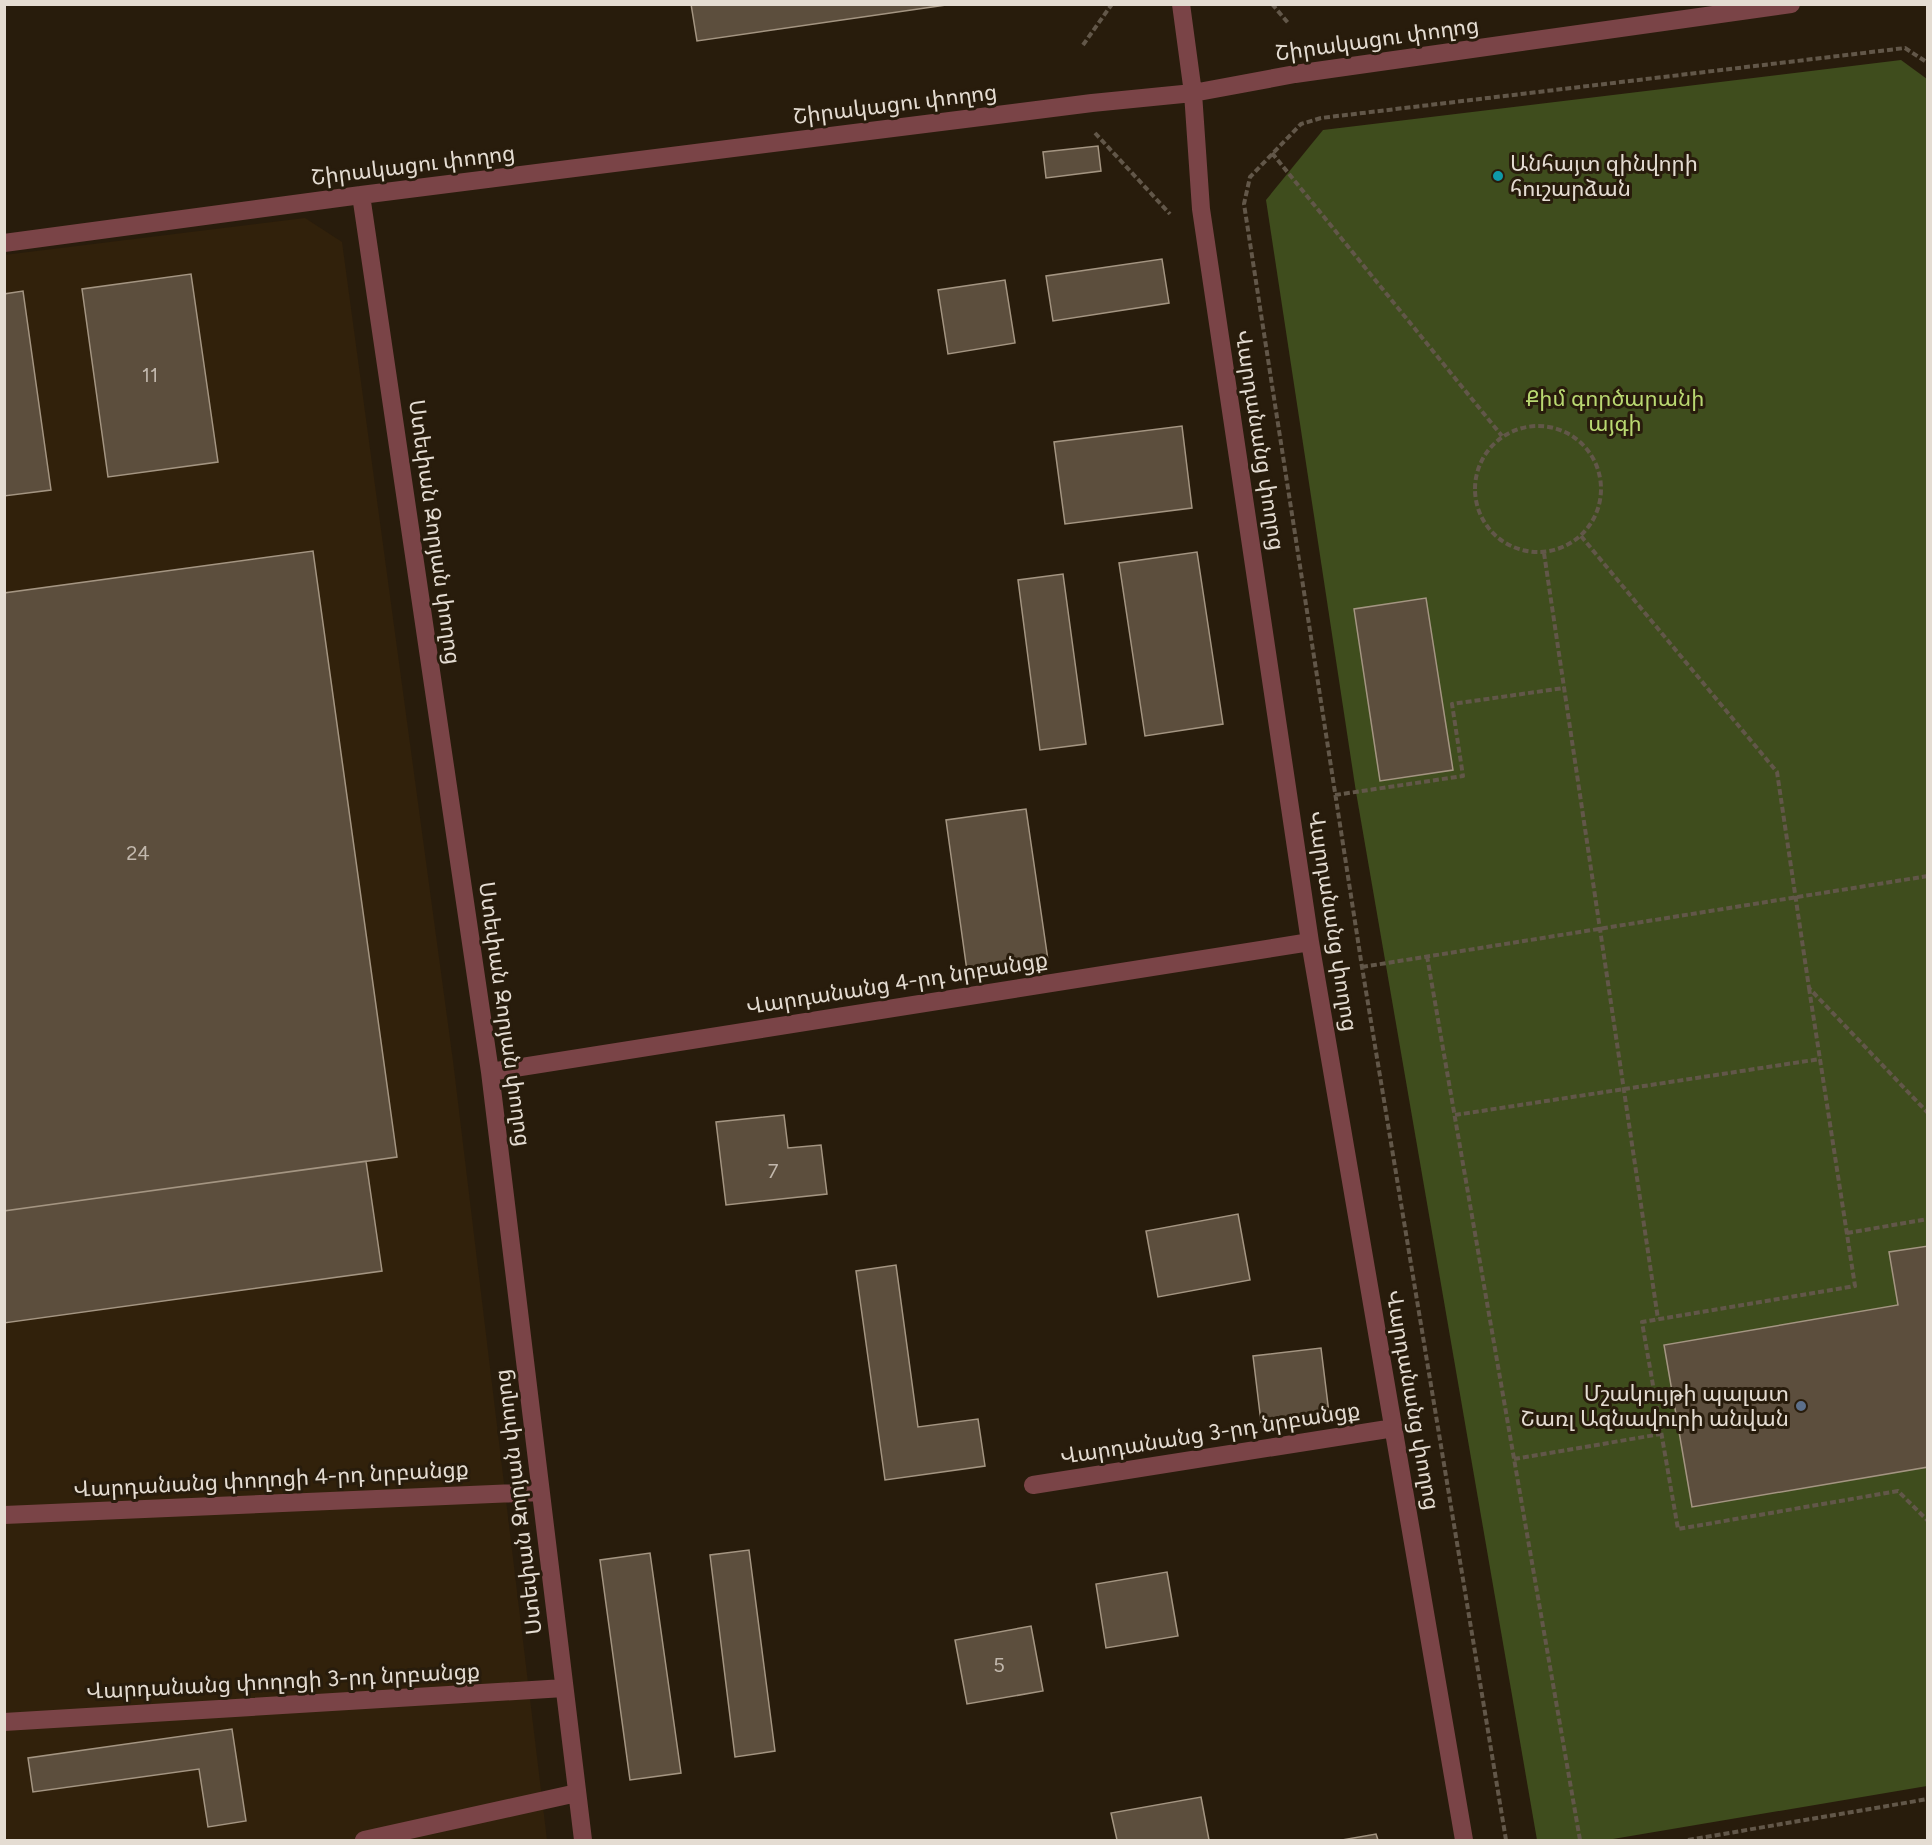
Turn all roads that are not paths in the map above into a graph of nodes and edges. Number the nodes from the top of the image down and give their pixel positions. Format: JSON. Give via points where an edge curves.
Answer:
{"nodes":[{"id":1,"x":1181,"y":4,"type":"edge"},
{"id":2,"x":1791,"y":4,"type":"edge"},
{"id":3,"x":1192,"y":93,"type":"junction"},
{"id":4,"x":362,"y":195,"type":"junction"},
{"id":5,"x":4,"y":243,"type":"edge"},
{"id":6,"x":1310,"y":942,"type":"junction"},
{"id":7,"x":490,"y":1072,"type":"junction"},
{"id":8,"x":1394,"y":1428,"type":"junction"},
{"id":9,"x":1033,"y":1485,"type":"dead end"},
{"id":10,"x":540,"y":1492,"type":"junction"},
{"id":11,"x":4,"y":1515,"type":"edge"},
{"id":12,"x":564,"y":1688,"type":"junction"},
{"id":13,"x":4,"y":1722,"type":"edge"},
{"id":14,"x":577,"y":1793,"type":"junction"},
{"id":15,"x":364,"y":1840,"type":"edge"},
{"id":16,"x":583,"y":1840,"type":"edge"},
{"id":17,"x":1464,"y":1840,"type":"edge"}],
"edges":[{"from":1,"to":3,"type":"street","name":"Վարդանանց փողոց"},
{"from":2,"to":3,"type":"street","name":"Շիրակացու փողոց","via":[[1295,74]]},
{"from":3,"to":4,"type":"street","name":"Շիրակացու փողոց"},
{"from":3,"to":6,"type":"street","name":"Վարդանանց փողոց","via":[[1201,210]]},
{"from":4,"to":5,"type":"street","name":"Շիրակացու փողոց"},
{"from":4,"to":7,"type":"street","name":"Ստեփան Զորյան փողոց"},
{"from":6,"to":7,"type":"street","name":"Վարդանանց 4-րդ նրբանցք"},
{"from":6,"to":8,"type":"street","name":"Վարդանանց փողոց"},
{"from":7,"to":10,"type":"street","name":"Ստեփան Զորյան փողոց"},
{"from":8,"to":9,"type":"street","name":"Վարդանանց 3-րդ նրբանցք"},
{"from":8,"to":17,"type":"street","name":"Վարդանանց փողոց"},
{"from":10,"to":11,"type":"street","name":"Վարդանանց փողոցի 4-րդ նրբանցք"},
{"from":10,"to":12,"type":"street","name":"Ստեփան Զորյան փողոց"},
{"from":12,"to":13,"type":"street","name":"Վարդանանց փողոցի 3-րդ նրբանցք"},
{"from":12,"to":14,"type":"street","name":"Ստեփան Զորյան փողոց"},
{"from":14,"to":15,"type":"street"},
{"from":14,"to":16,"type":"street","name":"Ստեփան Զորյան փողոց"}]}
